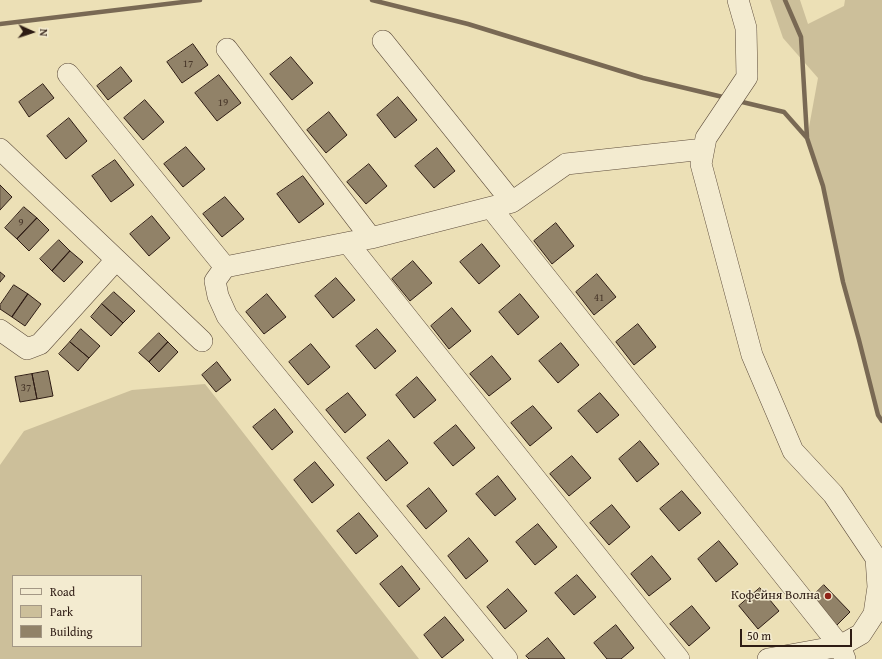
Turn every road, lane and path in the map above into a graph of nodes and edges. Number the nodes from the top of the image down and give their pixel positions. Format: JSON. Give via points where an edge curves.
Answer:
{"nodes":[{"id":1,"x":738,"y":0,"type":"edge"},
{"id":2,"x":383,"y":41,"type":"dead end"},
{"id":3,"x":227,"y":49,"type":"dead end"},
{"id":4,"x":68,"y":74,"type":"dead end"},
{"id":5,"x":0,"y":149,"type":"edge"},
{"id":6,"x":704,"y":149,"type":"junction"},
{"id":7,"x":512,"y":202,"type":"junction"},
{"id":8,"x":491,"y":208,"type":"junction"},
{"id":9,"x":371,"y":238,"type":"junction"},
{"id":10,"x":348,"y":243,"type":"junction"},
{"id":11,"x":116,"y":260,"type":"junction"},
{"id":12,"x":225,"y":267,"type":"junction"},
{"id":13,"x":0,"y":330,"type":"edge"},
{"id":14,"x":202,"y":341,"type":"dead end"},
{"id":15,"x":879,"y":564,"type":"edge"},
{"id":16,"x":843,"y":652,"type":"edge"},
{"id":17,"x":506,"y":659,"type":"edge"},
{"id":18,"x":679,"y":659,"type":"edge"},
{"id":19,"x":768,"y":659,"type":"edge"}],
"edges":[{"from":1,"to":6,"type":"lane","via":[[746,28],[747,77],[706,138]]},
{"from":2,"to":7,"type":"lane"},
{"from":3,"to":9,"type":"lane"},
{"from":4,"to":12,"type":"lane"},
{"from":5,"to":11,"type":"lane"},
{"from":6,"to":7,"type":"lane","via":[[566,164]]},
{"from":6,"to":15,"type":"lane","via":[[701,164],[752,354],[793,451],[833,494]]},
{"from":7,"to":8,"type":"lane"},
{"from":8,"to":9,"type":"lane"},
{"from":8,"to":16,"type":"lane"},
{"from":9,"to":10,"type":"lane"},
{"from":10,"to":12,"type":"lane"},
{"from":10,"to":18,"type":"lane"},
{"from":11,"to":13,"type":"lane","via":[[40,344],[27,349]]},
{"from":11,"to":14,"type":"lane"},
{"from":12,"to":17,"type":"lane","via":[[215,281],[218,296],[227,316]]},
{"from":15,"to":16,"type":"lane","via":[[874,614],[861,634]]},
{"from":16,"to":19,"type":"lane"}]}
